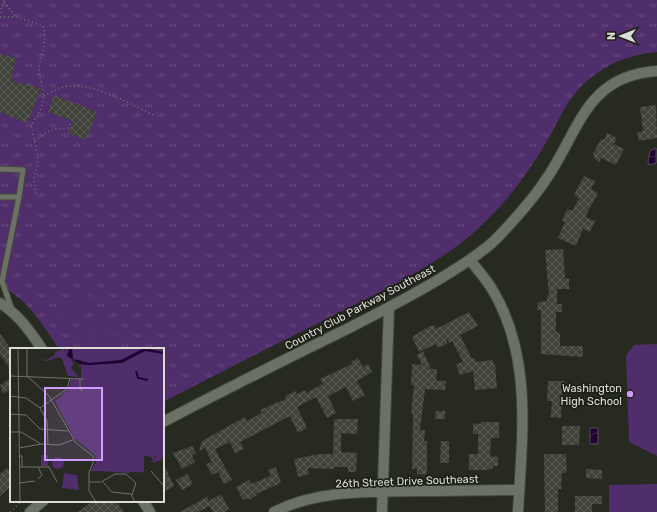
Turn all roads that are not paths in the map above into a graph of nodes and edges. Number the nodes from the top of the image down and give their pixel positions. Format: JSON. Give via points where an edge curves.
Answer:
{"nodes":[{"id":1,"x":657,"y":71,"type":"edge"},
{"id":2,"x":0,"y":169,"type":"edge"},
{"id":3,"x":0,"y":197,"type":"edge"},
{"id":4,"x":18,"y":197,"type":"junction"},
{"id":5,"x":470,"y":260,"type":"junction"},
{"id":6,"x":1,"y":282,"type":"edge"},
{"id":7,"x":0,"y":303,"type":"edge"},
{"id":8,"x":389,"y":308,"type":"junction"},
{"id":9,"x":12,"y":311,"type":"junction"},
{"id":10,"x":41,"y":348,"type":"edge"},
{"id":11,"x":164,"y":421,"type":"edge"},
{"id":12,"x":519,"y":490,"type":"junction"},
{"id":13,"x":383,"y":492,"type":"junction"},
{"id":14,"x":42,"y":502,"type":"edge"},
{"id":15,"x":144,"y":502,"type":"edge"},
{"id":16,"x":30,"y":512,"type":"edge"},
{"id":17,"x":150,"y":512,"type":"edge"},
{"id":18,"x":274,"y":512,"type":"edge"},
{"id":19,"x":382,"y":512,"type":"edge"},
{"id":20,"x":518,"y":512,"type":"edge"}],
"edges":[{"from":1,"to":5,"type":"street","name":"Country Club Parkway Southeast","via":[[639,72],[620,79],[596,96],[548,178],[498,237]]},
{"from":2,"to":4,"type":"lane","via":[[22,170]]},
{"from":3,"to":4,"type":"lane"},
{"from":4,"to":6,"type":"lane"},
{"from":5,"to":8,"type":"street","name":"Country Club Parkway Southeast"},
{"from":5,"to":12,"type":"street","via":[[501,306],[509,323],[518,356],[523,386]]},
{"from":6,"to":9,"type":"lane"},
{"from":7,"to":9,"type":"street"},
{"from":8,"to":11,"type":"street","name":"Country Club Parkway Southeast"},
{"from":8,"to":13,"type":"street"},
{"from":9,"to":10,"type":"street","via":[[28,327]]},
{"from":12,"to":13,"type":"street","name":"26th Street Drive Southeast"},
{"from":12,"to":20,"type":"street"},
{"from":13,"to":18,"type":"street","name":"26th Street Drive Southeast","via":[[318,497],[303,500]]},
{"from":13,"to":19,"type":"street"},
{"from":14,"to":16,"type":"street"},
{"from":15,"to":17,"type":"street"}]}
